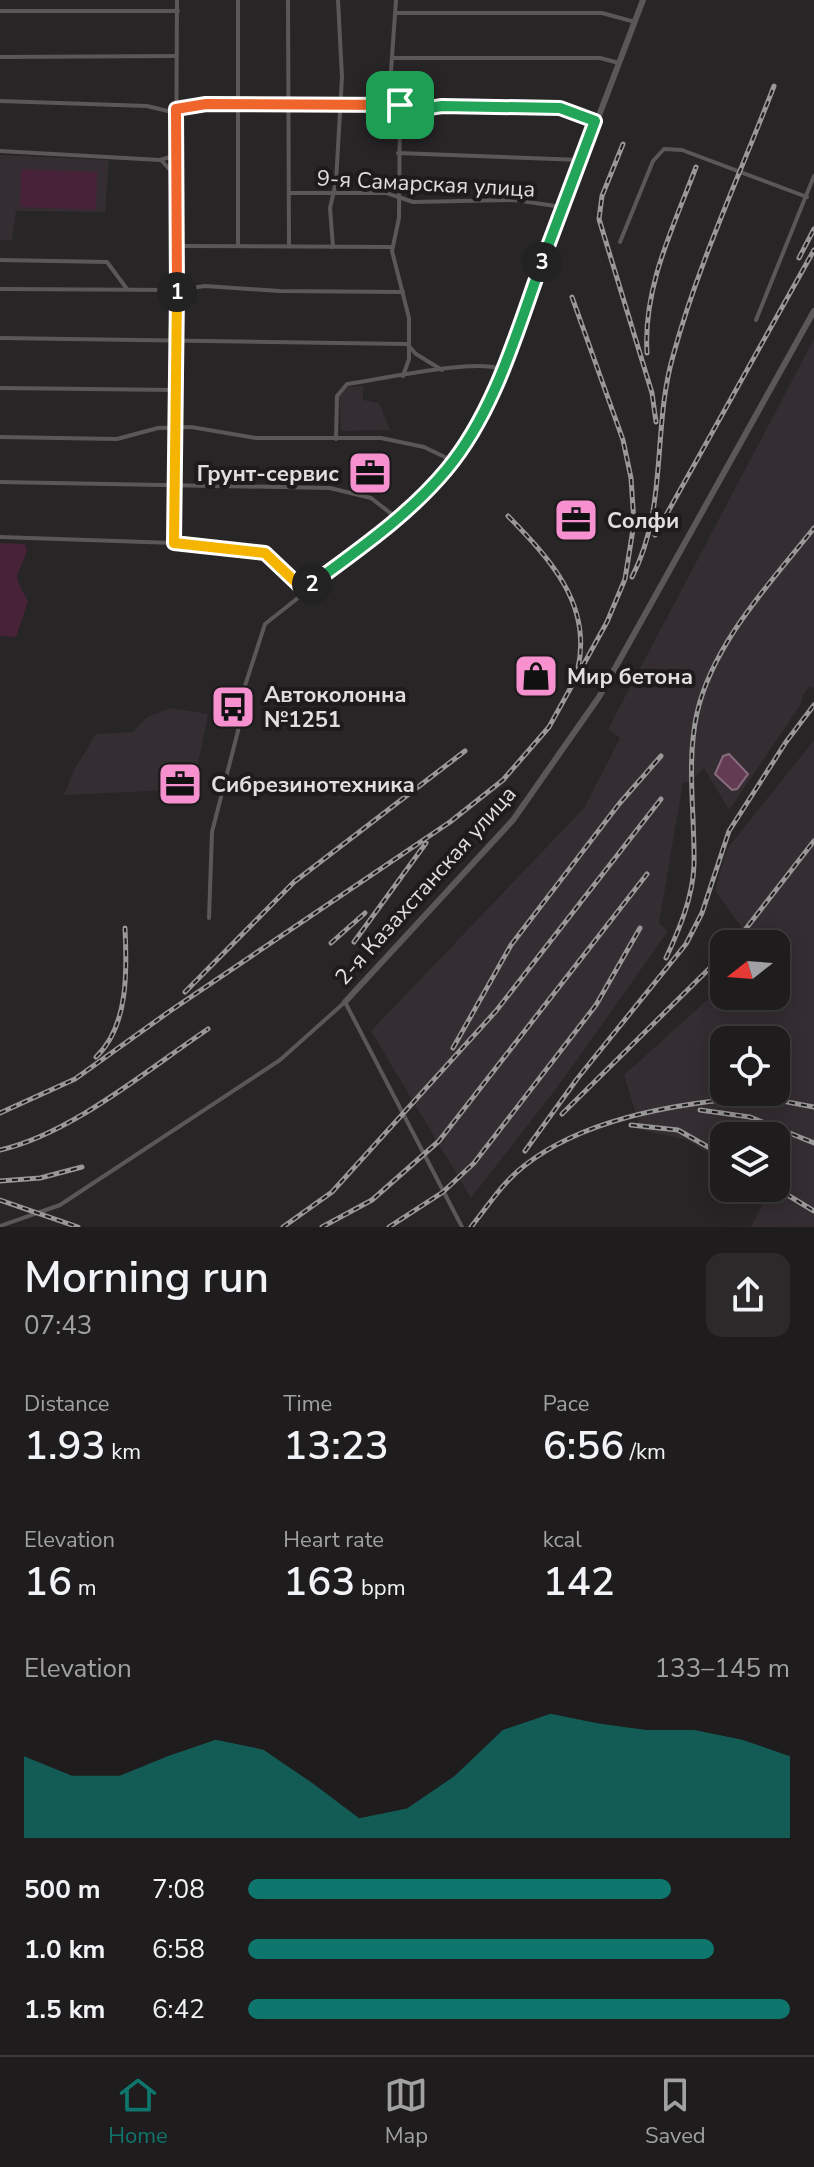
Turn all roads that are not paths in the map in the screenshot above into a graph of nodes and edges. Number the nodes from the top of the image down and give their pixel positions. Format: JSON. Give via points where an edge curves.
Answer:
{"nodes":[{"id":1,"x":177,"y":0,"type":"edge"},
{"id":2,"x":238,"y":0,"type":"edge"},
{"id":3,"x":288,"y":0,"type":"edge"},
{"id":4,"x":338,"y":0,"type":"edge"},
{"id":5,"x":396,"y":0,"type":"edge"},
{"id":6,"x":643,"y":0,"type":"edge"},
{"id":7,"x":0,"y":11,"type":"edge"},
{"id":8,"x":178,"y":11,"type":"junction"},
{"id":9,"x":396,"y":13,"type":"junction"},
{"id":10,"x":635,"y":22,"type":"junction"},
{"id":11,"x":177,"y":56,"type":"junction"},
{"id":12,"x":0,"y":57,"type":"edge"},
{"id":13,"x":394,"y":58,"type":"junction"},
{"id":14,"x":619,"y":63,"type":"junction"},
{"id":15,"x":0,"y":101,"type":"edge"},
{"id":16,"x":237,"y":104,"type":"junction"},
{"id":17,"x":288,"y":105,"type":"junction"},
{"id":18,"x":400,"y":105,"type":"junction"},
{"id":19,"x":339,"y":106,"type":"junction"},
{"id":20,"x":176,"y":109,"type":"junction"},
{"id":21,"x":595,"y":121,"type":"junction"},
{"id":22,"x":0,"y":151,"type":"edge"},
{"id":23,"x":398,"y":153,"type":"junction"},
{"id":24,"x":177,"y":155,"type":"junction"},
{"id":25,"x":160,"y":160,"type":"junction"},
{"id":26,"x":581,"y":160,"type":"junction"},
{"id":27,"x":814,"y":176,"type":"edge"},
{"id":28,"x":177,"y":178,"type":"junction"},
{"id":29,"x":289,"y":193,"type":"junction"},
{"id":30,"x":333,"y":193,"type":"junction"},
{"id":31,"x":807,"y":197,"type":"junction"},
{"id":32,"x":397,"y":198,"type":"junction"},
{"id":33,"x":562,"y":207,"type":"junction"},
{"id":34,"x":620,"y":242,"type":"dead end"},
{"id":35,"x":289,"y":245,"type":"junction"},
{"id":36,"x":178,"y":246,"type":"junction"},
{"id":37,"x":238,"y":246,"type":"junction"},
{"id":38,"x":333,"y":247,"type":"junction"},
{"id":39,"x":392,"y":247,"type":"junction"},
{"id":40,"x":0,"y":260,"type":"edge"},
{"id":41,"x":0,"y":289,"type":"edge"},
{"id":42,"x":127,"y":289,"type":"junction"},
{"id":43,"x":177,"y":290,"type":"junction"},
{"id":44,"x":403,"y":292,"type":"junction"},
{"id":45,"x":814,"y":311,"type":"edge"},
{"id":46,"x":756,"y":320,"type":"dead end"},
{"id":47,"x":0,"y":338,"type":"edge"},
{"id":48,"x":177,"y":341,"type":"junction"},
{"id":49,"x":407,"y":344,"type":"junction"},
{"id":50,"x":442,"y":370,"type":"junction"},
{"id":51,"x":501,"y":370,"type":"junction"},
{"id":52,"x":403,"y":376,"type":"junction"},
{"id":53,"x":0,"y":388,"type":"edge"},
{"id":54,"x":175,"y":390,"type":"junction"},
{"id":55,"x":174,"y":427,"type":"junction"},
{"id":56,"x":0,"y":437,"type":"edge"},
{"id":57,"x":336,"y":439,"type":"junction"},
{"id":58,"x":453,"y":461,"type":"junction"},
{"id":59,"x":0,"y":482,"type":"edge"},
{"id":60,"x":173,"y":484,"type":"junction"},
{"id":61,"x":398,"y":519,"type":"junction"},
{"id":62,"x":0,"y":537,"type":"edge"},
{"id":63,"x":174,"y":543,"type":"junction"},
{"id":64,"x":304,"y":590,"type":"junction"},
{"id":65,"x":209,"y":918,"type":"dead end"},
{"id":66,"x":345,"y":1002,"type":"junction"},
{"id":67,"x":0,"y":1226,"type":"edge"},
{"id":68,"x":462,"y":1227,"type":"edge"}],
"edges":[{"from":1,"to":8,"type":"street"},
{"from":2,"to":16,"type":"street"},
{"from":3,"to":17,"type":"street"},
{"from":4,"to":19,"type":"street","via":[[343,65]]},
{"from":5,"to":9,"type":"street"},
{"from":6,"to":10,"type":"street"},
{"from":7,"to":8,"type":"street"},
{"from":8,"to":11,"type":"street"},
{"from":9,"to":10,"type":"street","via":[[602,13]]},
{"from":9,"to":13,"type":"street"},
{"from":10,"to":14,"type":"street"},
{"from":11,"to":12,"type":"street"},
{"from":11,"to":20,"type":"street"},
{"from":13,"to":14,"type":"street","via":[[600,58]]},
{"from":13,"to":18,"type":"street","via":[[392,82]]},
{"from":14,"to":21,"type":"street"},
{"from":15,"to":20,"type":"street"},
{"from":16,"to":17,"type":"street"},
{"from":16,"to":20,"type":"street"},
{"from":16,"to":37,"type":"street"},
{"from":17,"to":19,"type":"street"},
{"from":17,"to":29,"type":"street"},
{"from":18,"to":19,"type":"street"},
{"from":18,"to":21,"type":"street","via":[[560,108]]},
{"from":18,"to":23,"type":"street"},
{"from":19,"to":30,"type":"street"},
{"from":20,"to":24,"type":"street"},
{"from":21,"to":26,"type":"street"},
{"from":22,"to":25,"type":"street"},
{"from":23,"to":26,"type":"street"},
{"from":23,"to":32,"type":"street"},
{"from":24,"to":25,"type":"street"},
{"from":24,"to":28,"type":"street"},
{"from":25,"to":28,"type":"street"},
{"from":26,"to":33,"type":"street"},
{"from":27,"to":31,"type":"street"},
{"from":28,"to":36,"type":"street"},
{"from":29,"to":30,"type":"street","name":"9-я Самарская улица"},
{"from":29,"to":35,"type":"street"},
{"from":30,"to":32,"type":"street","name":"9-я Самарская улица","via":[[387,193]]},
{"from":30,"to":38,"type":"street"},
{"from":31,"to":34,"type":"street","via":[[682,150],[664,149],[653,161]]},
{"from":31,"to":46,"type":"street"},
{"from":32,"to":33,"type":"street","name":"9-я Самарская улица","via":[[515,200]]},
{"from":32,"to":39,"type":"street","via":[[398,231]]},
{"from":33,"to":51,"type":"street"},
{"from":35,"to":37,"type":"street"},
{"from":35,"to":38,"type":"street"},
{"from":36,"to":37,"type":"street"},
{"from":36,"to":43,"type":"street"},
{"from":38,"to":39,"type":"street"},
{"from":39,"to":44,"type":"street"},
{"from":40,"to":42,"type":"street","via":[[107,262]]},
{"from":41,"to":42,"type":"street"},
{"from":42,"to":43,"type":"street"},
{"from":43,"to":44,"type":"street","via":[[205,286]]},
{"from":43,"to":48,"type":"street"},
{"from":44,"to":49,"type":"street"},
{"from":45,"to":66,"type":"street","name":"2-я Казахстанская улица","via":[[599,697],[513,820]]},
{"from":47,"to":48,"type":"street"},
{"from":48,"to":49,"type":"street"},
{"from":48,"to":54,"type":"street"},
{"from":49,"to":50,"type":"street"},
{"from":49,"to":52,"type":"street"},
{"from":50,"to":51,"type":"street"},
{"from":50,"to":52,"type":"street"},
{"from":51,"to":58,"type":"street"},
{"from":52,"to":57,"type":"street","via":[[340,389]]},
{"from":53,"to":54,"type":"street"},
{"from":54,"to":55,"type":"street"},
{"from":55,"to":56,"type":"street","via":[[127,439]]},
{"from":55,"to":57,"type":"street","via":[[256,438]]},
{"from":55,"to":60,"type":"street"},
{"from":57,"to":58,"type":"street","via":[[400,441]]},
{"from":58,"to":61,"type":"street"},
{"from":59,"to":60,"type":"street"},
{"from":60,"to":61,"type":"street","via":[[330,488],[371,498]]},
{"from":60,"to":63,"type":"street"},
{"from":61,"to":64,"type":"street"},
{"from":62,"to":63,"type":"street"},
{"from":63,"to":64,"type":"street","via":[[265,553]]},
{"from":64,"to":65,"type":"street","via":[[265,624],[250,666],[212,832]]},
{"from":66,"to":67,"type":"street","name":"2-я Казахстанская улица","via":[[280,1060],[85,1189],[50,1210]]},
{"from":66,"to":68,"type":"street"}]}
